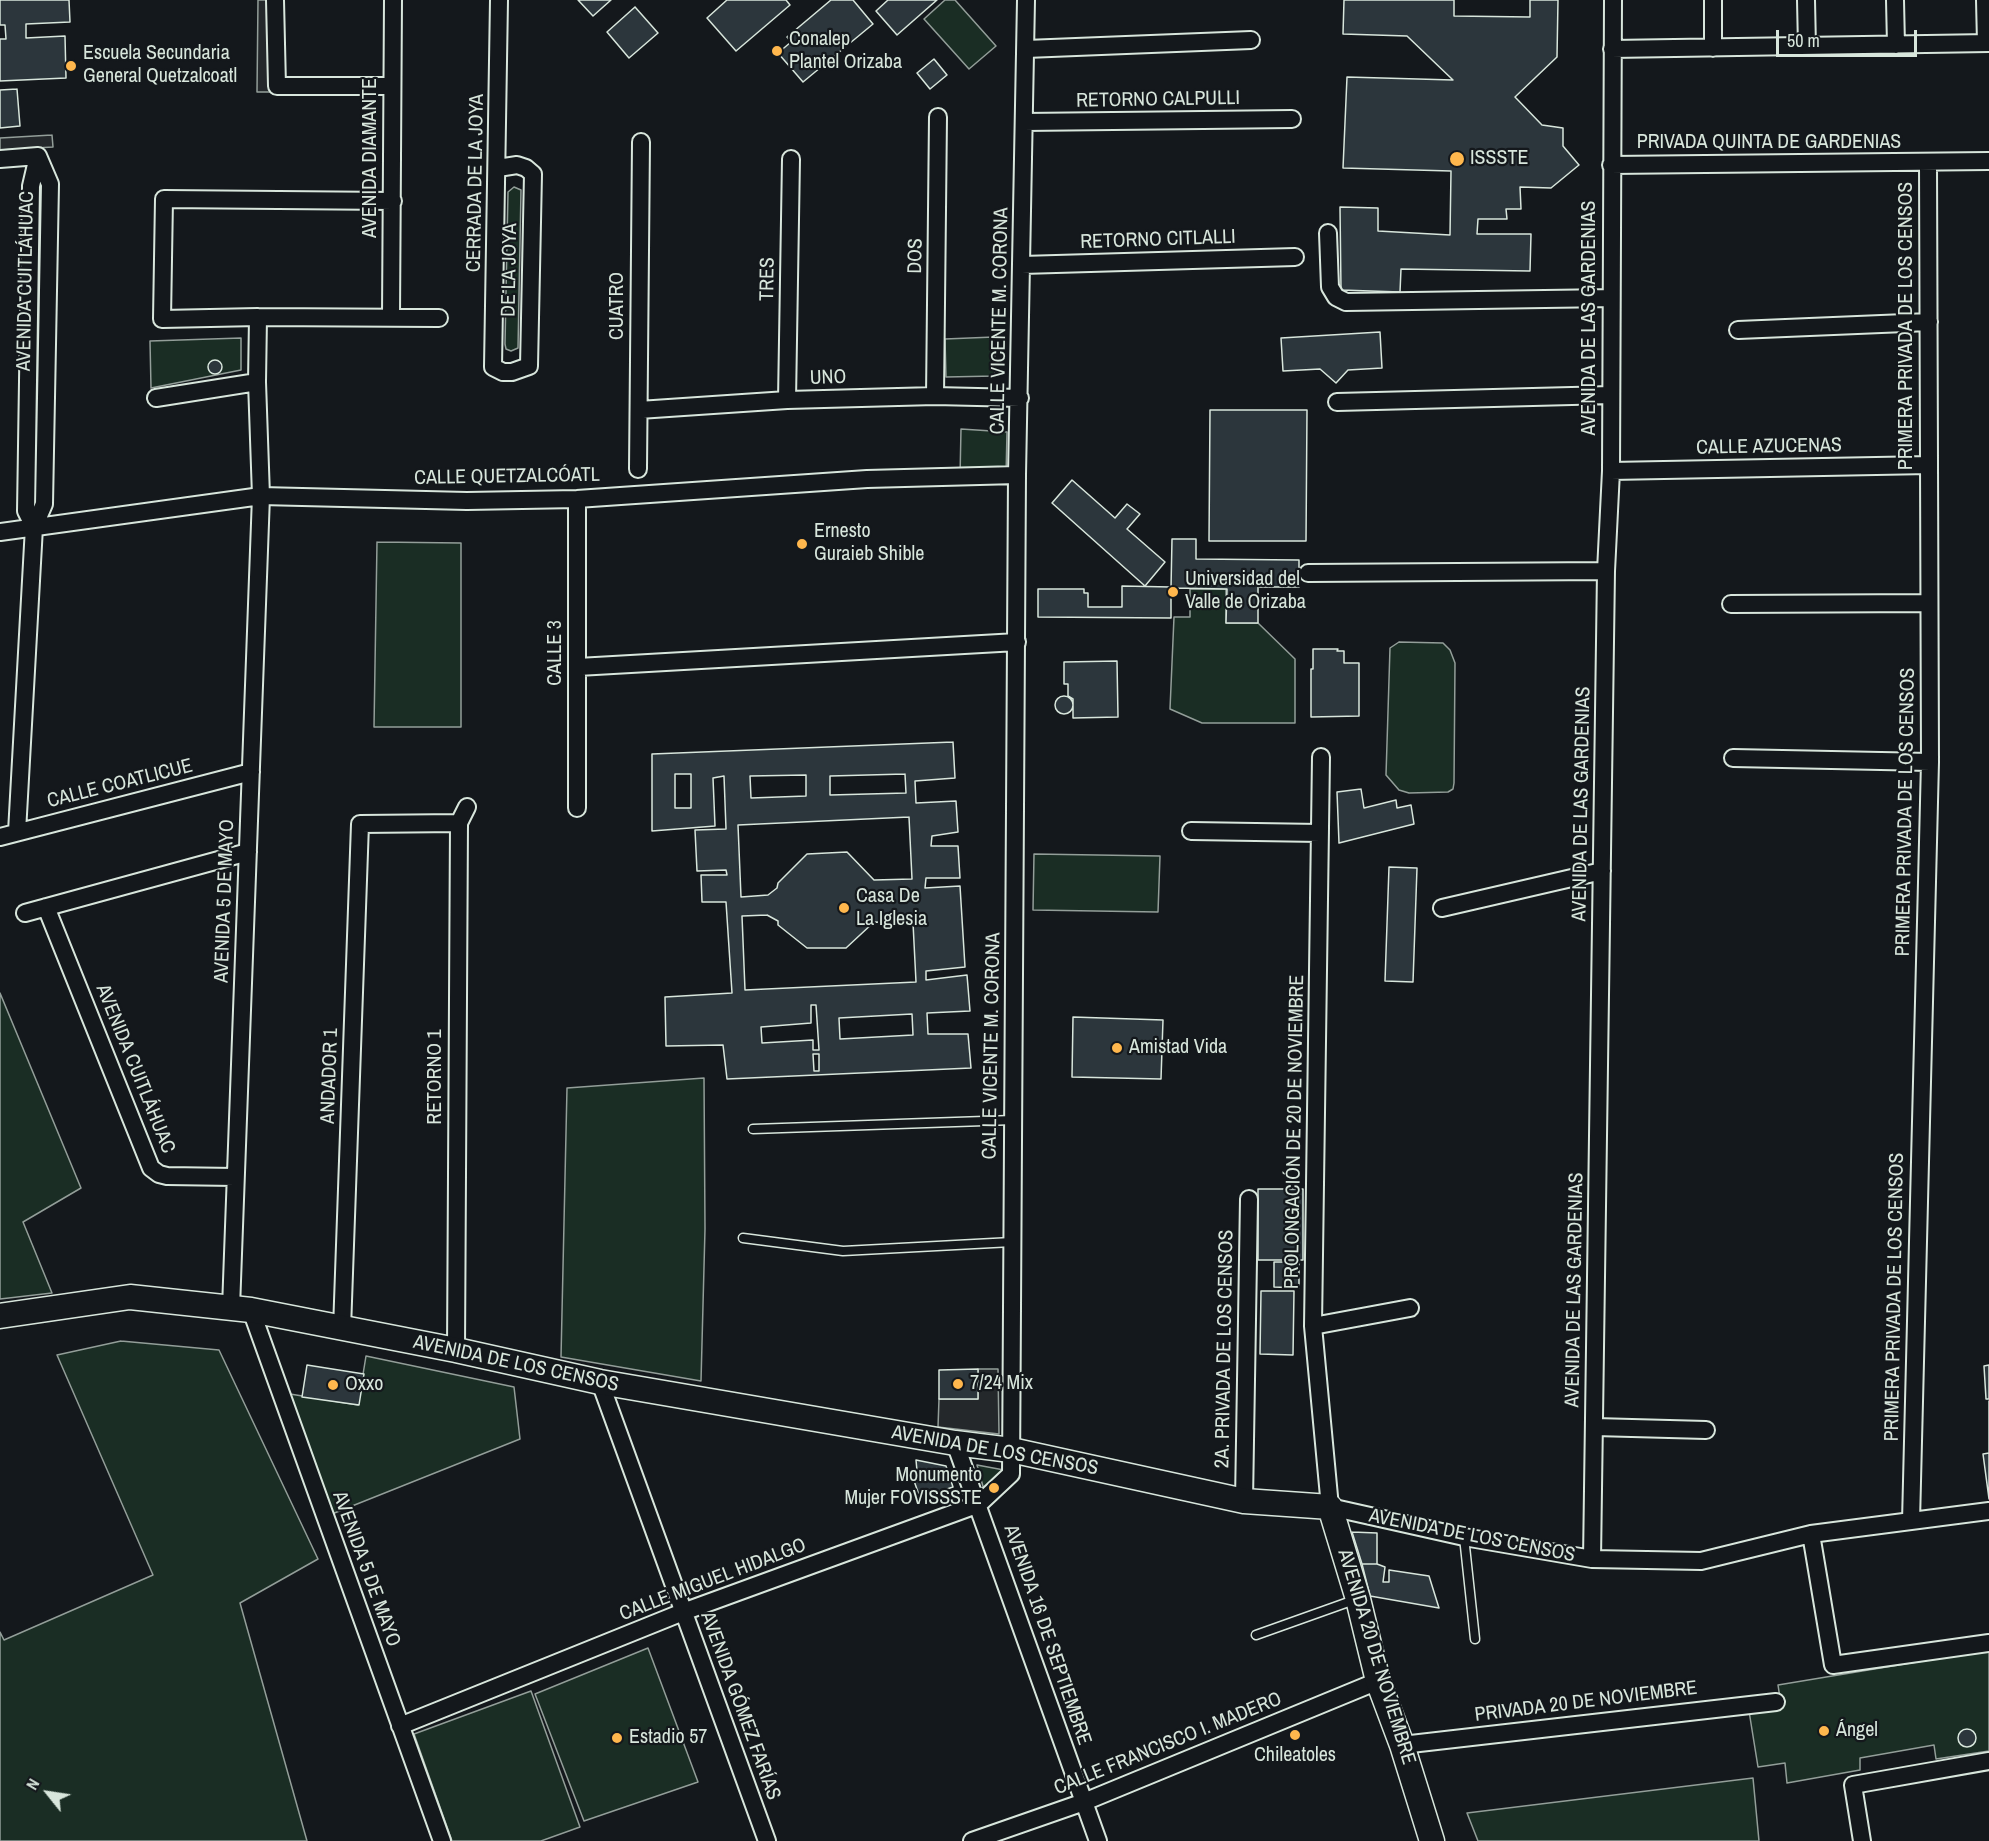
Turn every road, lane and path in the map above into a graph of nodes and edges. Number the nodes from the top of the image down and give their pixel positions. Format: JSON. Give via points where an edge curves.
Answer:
{"nodes":[{"id":1,"x":275,"y":0,"type":"edge"},
{"id":2,"x":393,"y":0,"type":"edge"},
{"id":3,"x":499,"y":0,"type":"edge"},
{"id":4,"x":1026,"y":0,"type":"edge"},
{"id":5,"x":1613,"y":0,"type":"edge"},
{"id":6,"x":1713,"y":0,"type":"edge"},
{"id":7,"x":1806,"y":0,"type":"edge"},
{"id":8,"x":1895,"y":0,"type":"edge"},
{"id":9,"x":1985,"y":0,"type":"edge"},
{"id":10,"x":1251,"y":40,"type":"dead end"},
{"id":11,"x":1988,"y":43,"type":"edge"},
{"id":12,"x":1896,"y":45,"type":"junction"},
{"id":13,"x":1807,"y":47,"type":"junction"},
{"id":14,"x":1713,"y":48,"type":"junction"},
{"id":15,"x":1026,"y":49,"type":"junction"},
{"id":16,"x":1612,"y":49,"type":"junction"},
{"id":17,"x":392,"y":86,"type":"junction"},
{"id":18,"x":938,"y":117,"type":"dead end"},
{"id":19,"x":1292,"y":119,"type":"dead end"},
{"id":20,"x":1024,"y":122,"type":"junction"},
{"id":21,"x":641,"y":142,"type":"dead end"},
{"id":22,"x":0,"y":159,"type":"edge"},
{"id":23,"x":791,"y":159,"type":"dead end"},
{"id":24,"x":1989,"y":161,"type":"edge"},
{"id":25,"x":1928,"y":163,"type":"junction"},
{"id":26,"x":1611,"y":165,"type":"junction"},
{"id":27,"x":498,"y":168,"type":"junction"},
{"id":28,"x":393,"y":201,"type":"junction"},
{"id":29,"x":1328,"y":233,"type":"dead end"},
{"id":30,"x":1295,"y":257,"type":"dead end"},
{"id":31,"x":1022,"y":265,"type":"junction"},
{"id":32,"x":1611,"y":298,"type":"junction"},
{"id":33,"x":391,"y":316,"type":"junction"},
{"id":34,"x":258,"y":317,"type":"junction"},
{"id":35,"x":439,"y":318,"type":"dead end"},
{"id":36,"x":1929,"y":322,"type":"junction"},
{"id":37,"x":1738,"y":330,"type":"dead end"},
{"id":38,"x":493,"y":367,"type":"joint"},
{"id":39,"x":257,"y":382,"type":"junction"},
{"id":40,"x":1611,"y":395,"type":"junction"},
{"id":41,"x":935,"y":396,"type":"junction"},
{"id":42,"x":156,"y":398,"type":"dead end"},
{"id":43,"x":1020,"y":398,"type":"junction"},
{"id":44,"x":787,"y":400,"type":"junction"},
{"id":45,"x":1337,"y":402,"type":"dead end"},
{"id":46,"x":639,"y":410,"type":"junction"},
{"id":47,"x":1929,"y":465,"type":"junction"},
{"id":48,"x":638,"y":469,"type":"dead end"},
{"id":49,"x":1611,"y":471,"type":"junction"},
{"id":50,"x":1017,"y":475,"type":"junction"},
{"id":51,"x":261,"y":496,"type":"junction"},
{"id":52,"x":577,"y":499,"type":"junction"},
{"id":53,"x":34,"y":527,"type":"junction"},
{"id":54,"x":0,"y":532,"type":"edge"},
{"id":55,"x":1606,"y":571,"type":"junction"},
{"id":56,"x":1308,"y":573,"type":"dead end"},
{"id":57,"x":1929,"y":603,"type":"junction"},
{"id":58,"x":1731,"y":604,"type":"dead end"},
{"id":59,"x":1017,"y":642,"type":"junction"},
{"id":60,"x":578,"y":667,"type":"junction"},
{"id":61,"x":1321,"y":758,"type":"dead end"},
{"id":62,"x":1732,"y":758,"type":"dead end"},
{"id":63,"x":1930,"y":762,"type":"junction"},
{"id":64,"x":251,"y":772,"type":"junction"},
{"id":65,"x":467,"y":807,"type":"dead end"},
{"id":66,"x":577,"y":808,"type":"dead end"},
{"id":67,"x":459,"y":823,"type":"junction"},
{"id":68,"x":1191,"y":831,"type":"dead end"},
{"id":69,"x":17,"y":832,"type":"junction"},
{"id":70,"x":1320,"y":833,"type":"junction"},
{"id":71,"x":0,"y":837,"type":"edge"},
{"id":72,"x":248,"y":852,"type":"junction"},
{"id":73,"x":1602,"y":871,"type":"junction"},
{"id":74,"x":46,"y":907,"type":"junction"},
{"id":75,"x":1442,"y":908,"type":"dead end"},
{"id":76,"x":25,"y":913,"type":"dead end"},
{"id":77,"x":1013,"y":1120,"type":"junction"},
{"id":78,"x":753,"y":1129,"type":"dead end"},
{"id":79,"x":235,"y":1177,"type":"junction"},
{"id":80,"x":1249,"y":1199,"type":"dead end"},
{"id":81,"x":744,"y":1238,"type":"dead end"},
{"id":82,"x":1012,"y":1242,"type":"junction"},
{"id":83,"x":1410,"y":1308,"type":"dead end"},
{"id":84,"x":241,"y":1309,"type":"junction"},
{"id":85,"x":0,"y":1316,"type":"edge"},
{"id":86,"x":1313,"y":1326,"type":"junction"},
{"id":87,"x":342,"y":1329,"type":"junction"},
{"id":88,"x":456,"y":1350,"type":"junction"},
{"id":89,"x":600,"y":1382,"type":"junction"},
{"id":90,"x":1595,"y":1427,"type":"junction"},
{"id":91,"x":1706,"y":1430,"type":"dead end"},
{"id":92,"x":955,"y":1443,"type":"junction"},
{"id":93,"x":1011,"y":1450,"type":"junction"},
{"id":94,"x":1244,"y":1501,"type":"junction"},
{"id":95,"x":978,"y":1504,"type":"junction"},
{"id":96,"x":1330,"y":1507,"type":"junction"},
{"id":97,"x":1989,"y":1511,"type":"edge"},
{"id":98,"x":1911,"y":1521,"type":"junction"},
{"id":99,"x":1811,"y":1534,"type":"junction"},
{"id":100,"x":1464,"y":1537,"type":"junction"},
{"id":101,"x":1592,"y":1559,"type":"junction"},
{"id":102,"x":1358,"y":1599,"type":"junction"},
{"id":103,"x":683,"y":1612,"type":"junction"},
{"id":104,"x":1256,"y":1635,"type":"dead end"},
{"id":105,"x":1475,"y":1639,"type":"dead end"},
{"id":106,"x":1989,"y":1643,"type":"edge"},
{"id":107,"x":1378,"y":1681,"type":"junction"},
{"id":108,"x":1776,"y":1702,"type":"dead end"},
{"id":109,"x":400,"y":1726,"type":"junction"},
{"id":110,"x":1402,"y":1745,"type":"junction"},
{"id":111,"x":1989,"y":1761,"type":"edge"},
{"id":112,"x":1084,"y":1802,"type":"junction"},
{"id":113,"x":442,"y":1841,"type":"edge"},
{"id":114,"x":767,"y":1841,"type":"edge"},
{"id":115,"x":972,"y":1841,"type":"edge"},
{"id":116,"x":1098,"y":1841,"type":"edge"},
{"id":117,"x":1432,"y":1841,"type":"edge"},
{"id":118,"x":1862,"y":1841,"type":"edge"}],
"edges":[{"from":1,"to":17,"type":"street","via":[[277,86]]},
{"from":2,"to":17,"type":"street","name":"AVENIDA DIAMANTE"},
{"from":3,"to":27,"type":"street","name":"CERRADA DE LA JOYA"},
{"from":4,"to":15,"type":"street","name":"CALLE VICENTE M. CORONA"},
{"from":5,"to":16,"type":"street","name":"AVENIDA DE LAS GARDENIAS"},
{"from":6,"to":14,"type":"street"},
{"from":7,"to":13,"type":"street"},
{"from":8,"to":12,"type":"street"},
{"from":9,"to":11,"type":"street"},
{"from":10,"to":15,"type":"street"},
{"from":11,"to":12,"type":"street"},
{"from":12,"to":13,"type":"street"},
{"from":13,"to":14,"type":"street"},
{"from":14,"to":16,"type":"street"},
{"from":15,"to":20,"type":"street","name":"CALLE VICENTE M. CORONA"},
{"from":16,"to":26,"type":"street","name":"AVENIDA DE LAS GARDENIAS"},
{"from":17,"to":28,"type":"street","name":"AVENIDA DIAMANTE"},
{"from":18,"to":41,"type":"street","name":"DOS"},
{"from":19,"to":20,"type":"street","name":"RETORNO CALPULLI"},
{"from":20,"to":31,"type":"street","name":"CALLE VICENTE M. CORONA"},
{"from":21,"to":46,"type":"street","name":"CUATRO"},
{"from":22,"to":53,"type":"street","name":"AVENIDA CUITLÁHUAC","via":[[38,156],[50,184],[44,504]]},
{"from":23,"to":44,"type":"street","name":"TRES"},
{"from":24,"to":25,"type":"street","name":"PRIMERA PRIVADA DE LOS CENSOS"},
{"from":25,"to":26,"type":"street","name":"PRIVADA QUINTA DE GARDENIAS"},
{"from":25,"to":36,"type":"street","name":"PRIMERA PRIVADA DE LOS CENSOS"},
{"from":26,"to":32,"type":"street","name":"AVENIDA DE LAS GARDENIAS"},
{"from":27,"to":38,"type":"street","name":"CERRADA DE LA JOYA"},
{"from":27,"to":38,"type":"street","name":"DE LA JOYA","via":[[517,165],[532,174],[529,366],[512,372]]},
{"from":28,"to":33,"type":"street","name":"AVENIDA DIAMANTE"},
{"from":28,"to":34,"type":"street","via":[[164,199],[162,319]]},
{"from":29,"to":32,"type":"street","via":[[1330,287],[1336,297],[1346,302]]},
{"from":30,"to":31,"type":"street","name":"RETORNO CITLALLI"},
{"from":31,"to":43,"type":"street","name":"CALLE VICENTE M. CORONA"},
{"from":32,"to":40,"type":"street","name":"AVENIDA DE LAS GARDENIAS"},
{"from":33,"to":34,"type":"street"},
{"from":33,"to":35,"type":"street"},
{"from":34,"to":39,"type":"street"},
{"from":36,"to":37,"type":"street"},
{"from":36,"to":47,"type":"street","name":"PRIMERA PRIVADA DE LOS CENSOS"},
{"from":39,"to":42,"type":"street"},
{"from":39,"to":51,"type":"street"},
{"from":40,"to":45,"type":"street"},
{"from":40,"to":49,"type":"street","name":"AVENIDA DE LAS GARDENIAS"},
{"from":41,"to":43,"type":"street","name":"UNO"},
{"from":41,"to":44,"type":"street","name":"UNO"},
{"from":43,"to":50,"type":"street","name":"CALLE VICENTE M. CORONA"},
{"from":44,"to":46,"type":"street","name":"UNO"},
{"from":46,"to":48,"type":"street","name":"CUATRO"},
{"from":47,"to":49,"type":"street","name":"CALLE AZUCENAS"},
{"from":47,"to":57,"type":"street","name":"PRIMERA PRIVADA DE LOS CENSOS"},
{"from":49,"to":55,"type":"street","name":"AVENIDA DE LAS GARDENIAS"},
{"from":50,"to":52,"type":"street","name":"CALLE QUETZALCÓATL","via":[[867,479]]},
{"from":50,"to":59,"type":"street","name":"CALLE VICENTE M. CORONA"},
{"from":51,"to":52,"type":"street","name":"CALLE QUETZALCÓATL","via":[[467,501]]},
{"from":51,"to":53,"type":"street","name":"CALLE QUETZALCÓATL"},
{"from":51,"to":64,"type":"street","name":"AVENIDA 5 DE MAYO"},
{"from":52,"to":60,"type":"street","name":"CALLE 3"},
{"from":53,"to":54,"type":"street","name":"CALLE QUETZALCÓATL"},
{"from":53,"to":69,"type":"street","name":"AVENIDA CUITLÁHUAC"},
{"from":55,"to":56,"type":"street"},
{"from":55,"to":73,"type":"street","name":"AVENIDA DE LAS GARDENIAS"},
{"from":57,"to":58,"type":"street"},
{"from":57,"to":63,"type":"street","name":"PRIMERA PRIVADA DE LOS CENSOS"},
{"from":59,"to":60,"type":"street"},
{"from":59,"to":77,"type":"street","name":"CALLE VICENTE M. CORONA"},
{"from":60,"to":66,"type":"street","name":"CALLE 3"},
{"from":61,"to":70,"type":"street","name":"PROLONGACIÓN DE 20 DE NOVIEMBRE"},
{"from":62,"to":63,"type":"street"},
{"from":63,"to":98,"type":"street","name":"PRIMERA PRIVADA DE LOS CENSOS"},
{"from":64,"to":69,"type":"street","name":"CALLE COATLICUE"},
{"from":64,"to":72,"type":"street","name":"AVENIDA 5 DE MAYO"},
{"from":65,"to":67,"type":"street","name":"RETORNO 1"},
{"from":67,"to":87,"type":"street","name":"ANDADOR 1","via":[[360,824]]},
{"from":67,"to":88,"type":"street","name":"RETORNO 1"},
{"from":68,"to":70,"type":"street"},
{"from":69,"to":71,"type":"street","name":"CALLE COATLICUE"},
{"from":70,"to":86,"type":"street","name":"PROLONGACIÓN DE 20 DE NOVIEMBRE"},
{"from":72,"to":74,"type":"street"},
{"from":72,"to":79,"type":"street","name":"AVENIDA 5 DE MAYO"},
{"from":73,"to":75,"type":"street"},
{"from":73,"to":90,"type":"street","name":"AVENIDA DE LAS GARDENIAS"},
{"from":74,"to":76,"type":"street"},
{"from":74,"to":79,"type":"street","name":"AVENIDA CUITLÁHUAC","via":[[152,1168],[167,1176]]},
{"from":77,"to":78,"type":"lane"},
{"from":77,"to":82,"type":"street","name":"CALLE VICENTE M. CORONA"},
{"from":79,"to":84,"type":"street","name":"AVENIDA 5 DE MAYO"},
{"from":80,"to":94,"type":"street","name":"2A. PRIVADA DE LOS CENSOS"},
{"from":81,"to":82,"type":"lane","via":[[843,1251]]},
{"from":82,"to":93,"type":"street","name":"CALLE VICENTE M. CORONA"},
{"from":83,"to":86,"type":"street"},
{"from":84,"to":85,"type":"street","name":"AVENIDA DE LOS CENSOS","via":[[130,1297]]},
{"from":84,"to":87,"type":"street","name":"AVENIDA DE LOS CENSOS"},
{"from":84,"to":109,"type":"street","name":"AVENIDA 5 DE MAYO"},
{"from":86,"to":96,"type":"street","name":"PROLONGACIÓN DE 20 DE NOVIEMBRE"},
{"from":87,"to":88,"type":"street","name":"AVENIDA DE LOS CENSOS"},
{"from":88,"to":89,"type":"street","name":"AVENIDA DE LOS CENSOS"},
{"from":89,"to":92,"type":"street","name":"AVENIDA DE LOS CENSOS"},
{"from":89,"to":103,"type":"street","name":"AVENIDA GÓMEZ FARÍAS"},
{"from":90,"to":91,"type":"street"},
{"from":90,"to":101,"type":"street","name":"AVENIDA DE LAS GARDENIAS"},
{"from":92,"to":93,"type":"street","name":"AVENIDA DE LOS CENSOS"},
{"from":92,"to":95,"type":"street","name":"AVENIDA 16 DE SEPTIEMBRE"},
{"from":93,"to":94,"type":"street","name":"AVENIDA DE LOS CENSOS"},
{"from":93,"to":95,"type":"street","name":"CALLE MIGUEL HIDALGO","via":[[1011,1474]]},
{"from":94,"to":96,"type":"street","name":"AVENIDA DE LOS CENSOS"},
{"from":95,"to":103,"type":"street","name":"CALLE MIGUEL HIDALGO"},
{"from":95,"to":112,"type":"street","name":"AVENIDA 16 DE SEPTIEMBRE"},
{"from":96,"to":100,"type":"street","name":"AVENIDA DE LOS CENSOS"},
{"from":96,"to":102,"type":"street","name":"AVENIDA 20 DE NOVIEMBRE"},
{"from":97,"to":98,"type":"street","name":"AVENIDA DE LOS CENSOS"},
{"from":98,"to":99,"type":"street","name":"AVENIDA DE LOS CENSOS"},
{"from":99,"to":101,"type":"street","name":"AVENIDA DE LOS CENSOS","via":[[1701,1561]]},
{"from":99,"to":106,"type":"street","via":[[1833,1665]]},
{"from":100,"to":101,"type":"street","name":"AVENIDA DE LOS CENSOS"},
{"from":100,"to":105,"type":"lane"},
{"from":102,"to":104,"type":"lane"},
{"from":102,"to":107,"type":"street","name":"AVENIDA 20 DE NOVIEMBRE"},
{"from":103,"to":109,"type":"street","name":"CALLE MIGUEL HIDALGO"},
{"from":103,"to":114,"type":"street","name":"AVENIDA GÓMEZ FARÍAS"},
{"from":107,"to":110,"type":"street","name":"AVENIDA 20 DE NOVIEMBRE"},
{"from":107,"to":112,"type":"street","name":"CALLE FRANCISCO I. MADERO"},
{"from":108,"to":110,"type":"street","name":"PRIVADA 20 DE NOVIEMBRE"},
{"from":109,"to":113,"type":"street","name":"AVENIDA 5 DE MAYO"},
{"from":110,"to":117,"type":"street","name":"AVENIDA 20 DE NOVIEMBRE"},
{"from":111,"to":118,"type":"street","via":[[1853,1785]]},
{"from":112,"to":115,"type":"street","name":"CALLE FRANCISCO I. MADERO"},
{"from":112,"to":116,"type":"street","name":"AVENIDA 16 DE SEPTIEMBRE"}]}
